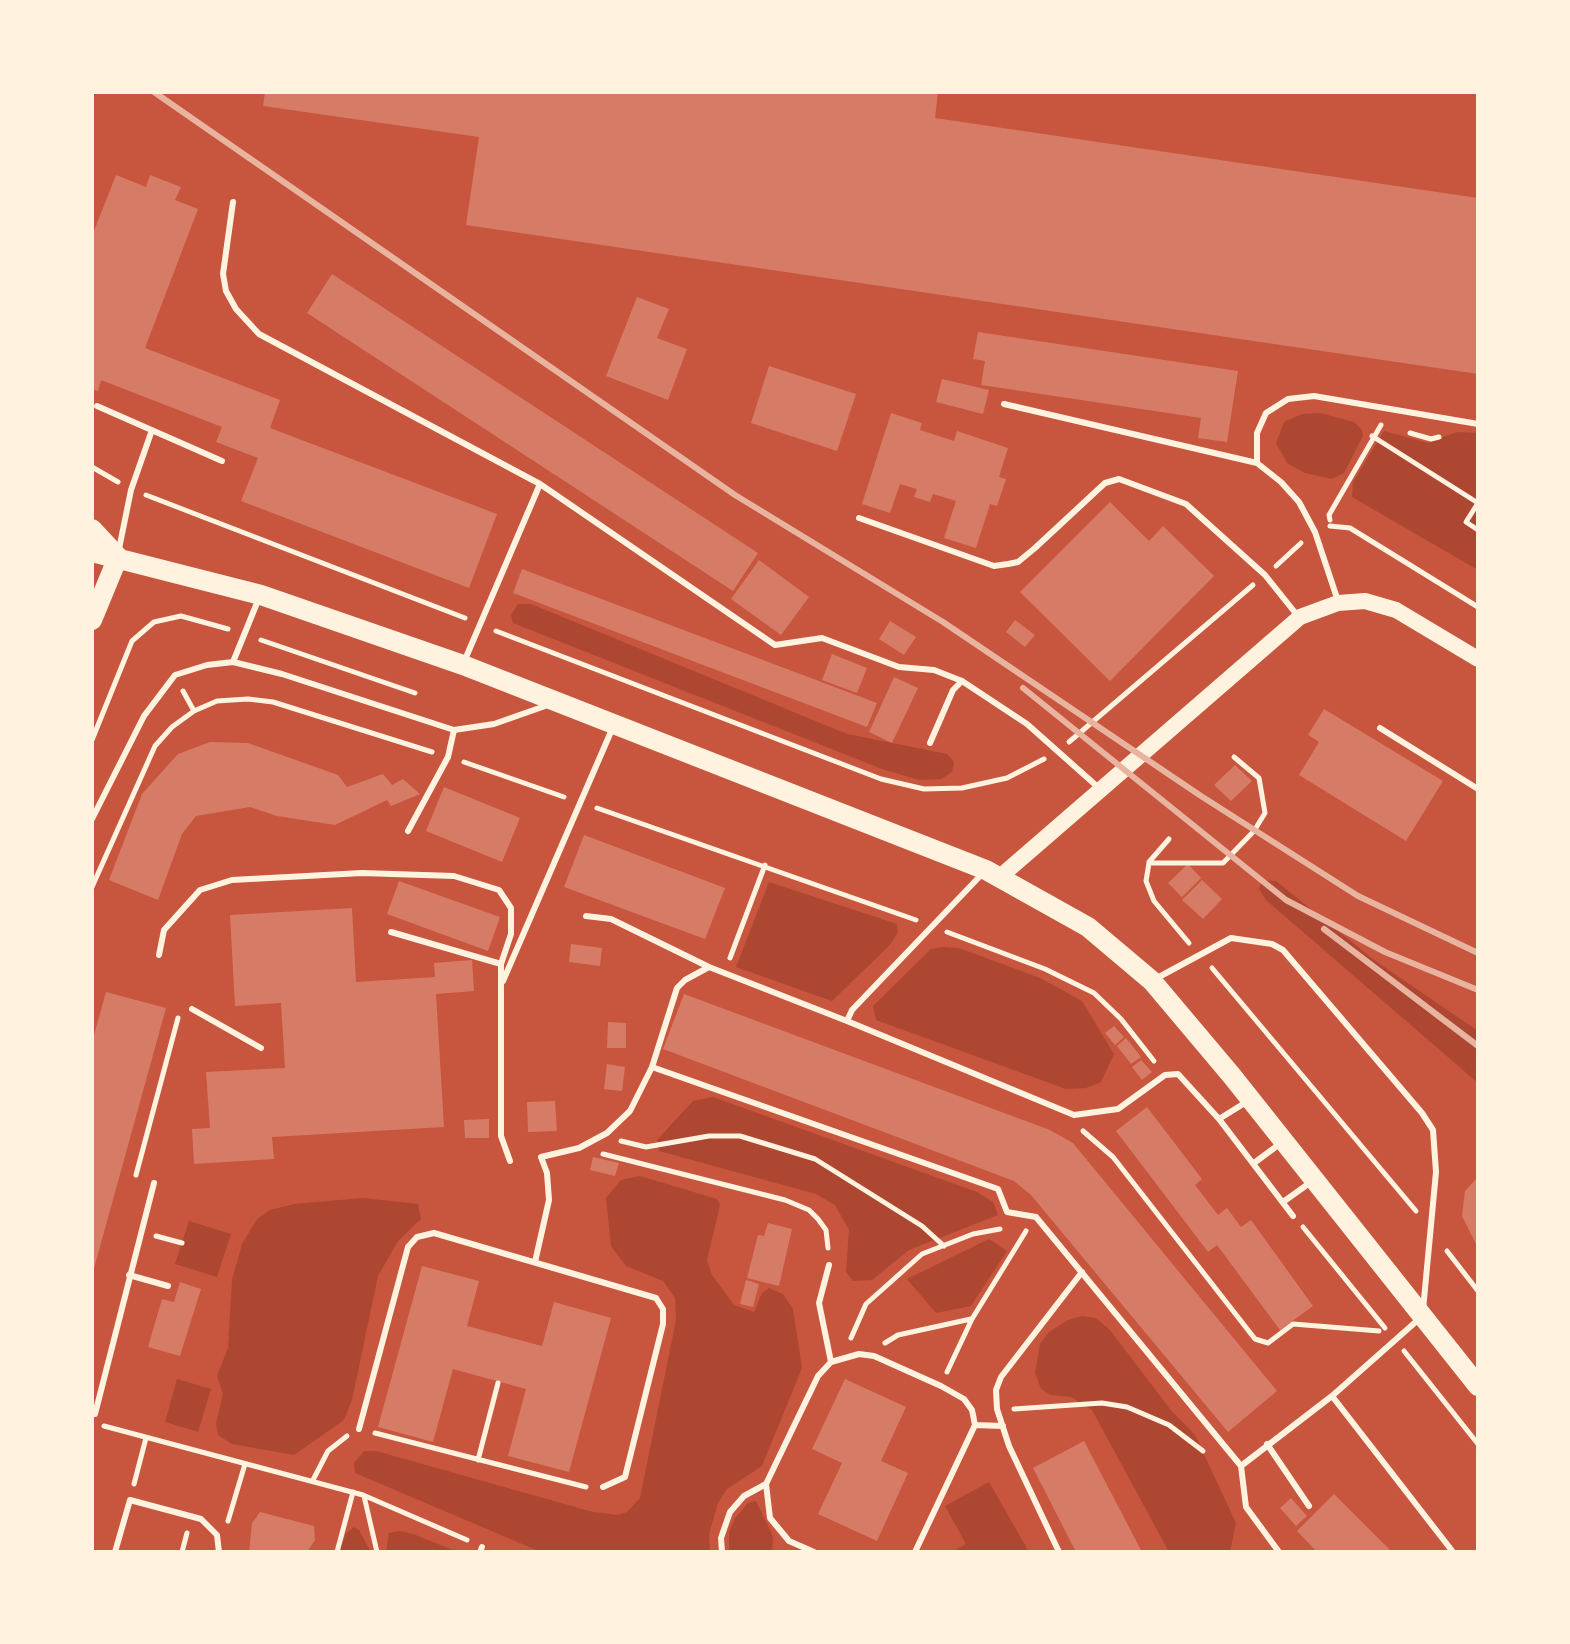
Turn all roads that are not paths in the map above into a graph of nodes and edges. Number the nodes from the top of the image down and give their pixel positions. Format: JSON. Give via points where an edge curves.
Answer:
{"nodes":[{"id":1,"x":233,"y":202,"type":"dead end"},
{"id":2,"x":1004,"y":404,"type":"dead end"},
{"id":3,"x":97,"y":406,"type":"dead end"},
{"id":4,"x":1478,"y":424,"type":"edge"},
{"id":5,"x":152,"y":430,"type":"junction"},
{"id":6,"x":222,"y":461,"type":"dead end"},
{"id":7,"x":1257,"y":463,"type":"junction"},
{"id":8,"x":540,"y":484,"type":"junction"},
{"id":9,"x":859,"y":518,"type":"dead end"},
{"id":10,"x":92,"y":529,"type":"edge"},
{"id":11,"x":92,"y":552,"type":"edge"},
{"id":12,"x":118,"y":557,"type":"junction"},
{"id":13,"x":261,"y":595,"type":"junction"},
{"id":14,"x":1338,"y":603,"type":"junction"},
{"id":15,"x":1300,"y":617,"type":"junction"},
{"id":16,"x":92,"y":620,"type":"edge"},
{"id":17,"x":1478,"y":659,"type":"edge"},
{"id":18,"x":233,"y":662,"type":"junction"},
{"id":19,"x":463,"y":665,"type":"junction"},
{"id":20,"x":962,"y":681,"type":"junction"},
{"id":21,"x":559,"y":701,"type":"junction"},
{"id":22,"x":614,"y":724,"type":"junction"},
{"id":23,"x":1380,"y":728,"type":"dead end"},
{"id":24,"x":454,"y":730,"type":"junction"},
{"id":25,"x":930,"y":743,"type":"dead end"},
{"id":26,"x":1478,"y":789,"type":"edge"},
{"id":27,"x":1101,"y":790,"type":"junction"},
{"id":28,"x":95,"y":800,"type":"edge"},
{"id":29,"x":92,"y":819,"type":"edge"},
{"id":30,"x":408,"y":831,"type":"dead end"},
{"id":31,"x":993,"y":873,"type":"junction"},
{"id":32,"x":586,"y":916,"type":"dead end"},
{"id":33,"x":391,"y":932,"type":"dead end"},
{"id":34,"x":159,"y":955,"type":"dead end"},
{"id":35,"x":501,"y":964,"type":"junction"},
{"id":36,"x":709,"y":967,"type":"junction"},
{"id":37,"x":1152,"y":981,"type":"junction"},
{"id":38,"x":501,"y":986,"type":"junction"},
{"id":39,"x":192,"y":1009,"type":"dead end"},
{"id":40,"x":847,"y":1021,"type":"junction"},
{"id":41,"x":261,"y":1048,"type":"dead end"},
{"id":42,"x":652,"y":1067,"type":"junction"},
{"id":43,"x":1251,"y":1099,"type":"junction"},
{"id":44,"x":1219,"y":1119,"type":"junction"},
{"id":45,"x":1284,"y":1141,"type":"junction"},
{"id":46,"x":510,"y":1161,"type":"dead end"},
{"id":47,"x":1254,"y":1163,"type":"junction"},
{"id":48,"x":1314,"y":1180,"type":"junction"},
{"id":49,"x":154,"y":1183,"type":"dead end"},
{"id":50,"x":1283,"y":1202,"type":"junction"},
{"id":51,"x":1293,"y":1216,"type":"road end"},
{"id":52,"x":535,"y":1262,"type":"junction"},
{"id":53,"x":829,"y":1265,"type":"road end"},
{"id":54,"x":1082,"y":1272,"type":"junction"},
{"id":55,"x":129,"y":1275,"type":"junction"},
{"id":56,"x":168,"y":1286,"type":"dead end"},
{"id":57,"x":1422,"y":1316,"type":"junction"},
{"id":58,"x":831,"y":1362,"type":"junction"},
{"id":59,"x":1478,"y":1386,"type":"edge"},
{"id":60,"x":1332,"y":1396,"type":"junction"},
{"id":61,"x":95,"y":1414,"type":"dead end"},
{"id":62,"x":975,"y":1425,"type":"junction"},
{"id":63,"x":1003,"y":1426,"type":"junction"},
{"id":64,"x":359,"y":1429,"type":"road end"},
{"id":65,"x":1267,"y":1444,"type":"junction"},
{"id":66,"x":1241,"y":1466,"type":"junction"},
{"id":67,"x":766,"y":1484,"type":"junction"},
{"id":68,"x":603,"y":1487,"type":"road end"},
{"id":69,"x":1309,"y":1506,"type":"dead end"},
{"id":70,"x":220,"y":1549,"type":"edge"},
{"id":71,"x":115,"y":1552,"type":"edge"},
{"id":72,"x":722,"y":1552,"type":"edge"},
{"id":73,"x":814,"y":1552,"type":"edge"},
{"id":74,"x":915,"y":1552,"type":"edge"},
{"id":75,"x":1059,"y":1552,"type":"edge"},
{"id":76,"x":1279,"y":1552,"type":"edge"},
{"id":77,"x":1453,"y":1552,"type":"edge"}],
"edges":[{"from":1,"to":8,"type":"lane","via":[[223,274],[226,291],[259,334]]},
{"from":2,"to":7,"type":"lane"},
{"from":3,"to":5,"type":"lane"},
{"from":4,"to":7,"type":"lane","via":[[1314,396],[1288,399],[1266,413],[1257,433]]},
{"from":5,"to":6,"type":"lane"},
{"from":5,"to":12,"type":"lane","via":[[131,490]]},
{"from":7,"to":14,"type":"lane","via":[[1299,502],[1315,532]]},
{"from":8,"to":19,"type":"lane"},
{"from":8,"to":20,"type":"lane","via":[[775,645],[822,638],[899,667],[934,670]]},
{"from":9,"to":15,"type":"lane","via":[[994,566],[1008,564],[1035,548],[1105,483],[1119,479],[1186,504],[1265,575]]},
{"from":10,"to":12,"type":"main road"},
{"from":11,"to":12,"type":"main road"},
{"from":12,"to":13,"type":"main road"},
{"from":12,"to":16,"type":"main road"},
{"from":13,"to":18,"type":"lane"},
{"from":13,"to":19,"type":"main road"},
{"from":14,"to":15,"type":"main road"},
{"from":14,"to":17,"type":"main road","via":[[1365,601],[1396,610]]},
{"from":15,"to":27,"type":"main road"},
{"from":18,"to":24,"type":"lane"},
{"from":18,"to":28,"type":"lane","via":[[175,675],[144,716]]},
{"from":19,"to":21,"type":"main road"},
{"from":20,"to":25,"type":"lane"},
{"from":20,"to":27,"type":"lane","via":[[1027,724]]},
{"from":21,"to":22,"type":"main road"},
{"from":21,"to":24,"type":"lane","via":[[494,724]]},
{"from":22,"to":31,"type":"main road"},
{"from":22,"to":38,"type":"lane"},
{"from":23,"to":26,"type":"lane"},
{"from":24,"to":30,"type":"lane","via":[[448,757]]},
{"from":27,"to":31,"type":"main road"},
{"from":28,"to":29,"type":"lane"},
{"from":31,"to":37,"type":"main road","via":[[1088,927]]},
{"from":31,"to":40,"type":"lane","via":[[852,1010]]},
{"from":32,"to":36,"type":"lane","via":[[611,919]]},
{"from":33,"to":35,"type":"lane"},
{"from":34,"to":35,"type":"lane","via":[[164,930],[200,890],[232,880],[362,873],[454,876],[499,890],[511,908],[511,934]]},
{"from":35,"to":38,"type":"lane"},
{"from":36,"to":40,"type":"lane"},
{"from":36,"to":42,"type":"lane","via":[[677,988]]},
{"from":37,"to":43,"type":"main road"},
{"from":37,"to":57,"type":"lane","via":[[1231,938],[1255,939],[1283,950],[1433,1130],[1436,1172]]},
{"from":38,"to":46,"type":"lane","via":[[501,1136]]},
{"from":39,"to":41,"type":"lane"},
{"from":40,"to":44,"type":"lane","via":[[1074,1115],[1118,1109],[1165,1075],[1178,1074]]},
{"from":42,"to":52,"type":"lane","via":[[630,1111],[607,1133],[579,1148],[541,1157],[549,1200]]},
{"from":42,"to":54,"type":"lane","via":[[998,1189],[1007,1212],[1036,1217]]},
{"from":43,"to":44,"type":"lane"},
{"from":43,"to":45,"type":"main road"},
{"from":44,"to":47,"type":"lane"},
{"from":45,"to":47,"type":"lane"},
{"from":45,"to":48,"type":"main road"},
{"from":47,"to":50,"type":"lane"},
{"from":48,"to":50,"type":"lane"},
{"from":48,"to":57,"type":"main road"},
{"from":49,"to":55,"type":"lane"},
{"from":50,"to":51,"type":"lane"},
{"from":52,"to":64,"type":"lane","via":[[434,1233],[417,1237],[408,1247]]},
{"from":52,"to":68,"type":"lane","via":[[656,1298],[663,1309],[625,1477]]},
{"from":53,"to":58,"type":"lane","via":[[819,1303]]},
{"from":54,"to":63,"type":"lane","via":[[1001,1377],[996,1390]]},
{"from":54,"to":66,"type":"lane"},
{"from":55,"to":56,"type":"lane"},
{"from":55,"to":61,"type":"lane"},
{"from":57,"to":59,"type":"main road"},
{"from":57,"to":60,"type":"lane"},
{"from":58,"to":62,"type":"lane","via":[[874,1356],[964,1399]]},
{"from":58,"to":67,"type":"lane","via":[[818,1376]]},
{"from":60,"to":65,"type":"lane"},
{"from":60,"to":77,"type":"lane"},
{"from":62,"to":63,"type":"lane"},
{"from":62,"to":74,"type":"lane"},
{"from":63,"to":75,"type":"lane"},
{"from":65,"to":66,"type":"lane"},
{"from":65,"to":69,"type":"lane"},
{"from":66,"to":76,"type":"lane","via":[[1246,1507]]},
{"from":67,"to":72,"type":"lane","via":[[744,1496],[730,1512]]},
{"from":67,"to":73,"type":"lane","via":[[770,1518],[789,1541]]},
{"from":70,"to":71,"type":"lane","via":[[211,1527],[201,1519],[130,1500]]}]}
